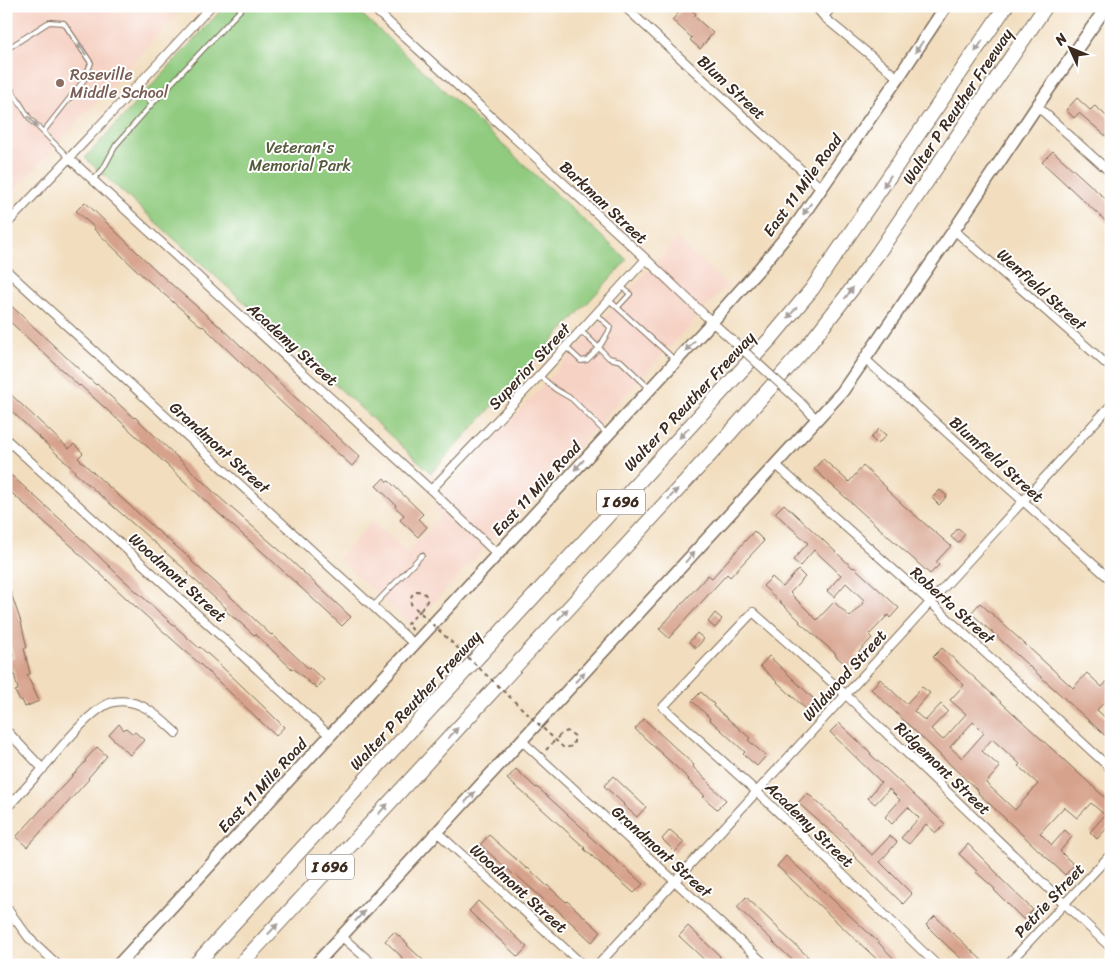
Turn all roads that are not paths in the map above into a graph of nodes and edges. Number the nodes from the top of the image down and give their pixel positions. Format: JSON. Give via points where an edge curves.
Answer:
{"nodes":[{"id":1,"x":211,"y":6,"type":"edge"},
{"id":2,"x":244,"y":6,"type":"edge"},
{"id":3,"x":371,"y":6,"type":"edge"},
{"id":4,"x":624,"y":6,"type":"edge"},
{"id":5,"x":815,"y":6,"type":"edge"},
{"id":6,"x":836,"y":6,"type":"edge"},
{"id":7,"x":946,"y":6,"type":"edge"},
{"id":8,"x":1006,"y":6,"type":"edge"},
{"id":9,"x":1046,"y":6,"type":"edge"},
{"id":10,"x":1107,"y":6,"type":"edge"},
{"id":11,"x":825,"y":18,"type":"junction"},
{"id":12,"x":6,"y":51,"type":"edge"},
{"id":13,"x":898,"y":78,"type":"junction"},
{"id":14,"x":6,"y":80,"type":"edge"},
{"id":15,"x":136,"y":88,"type":"junction"},
{"id":16,"x":152,"y":104,"type":"junction"},
{"id":17,"x":1037,"y":106,"type":"junction"},
{"id":18,"x":43,"y":132,"type":"junction"},
{"id":19,"x":68,"y":158,"type":"junction"},
{"id":20,"x":1111,"y":173,"type":"edge"},
{"id":21,"x":93,"y":180,"type":"junction"},
{"id":22,"x":821,"y":188,"type":"junction"},
{"id":23,"x":6,"y":225,"type":"edge"},
{"id":24,"x":954,"y":230,"type":"junction"},
{"id":25,"x":646,"y":259,"type":"junction"},
{"id":26,"x":6,"y":270,"type":"edge"},
{"id":27,"x":621,"y":286,"type":"junction"},
{"id":28,"x":609,"y":300,"type":"junction"},
{"id":29,"x":618,"y":307,"type":"junction"},
{"id":30,"x":596,"y":314,"type":"junction"},
{"id":31,"x":712,"y":322,"type":"junction"},
{"id":32,"x":581,"y":330,"type":"junction"},
{"id":33,"x":566,"y":347,"type":"junction"},
{"id":34,"x":599,"y":348,"type":"junction"},
{"id":35,"x":865,"y":359,"type":"junction"},
{"id":36,"x":676,"y":361,"type":"junction"},
{"id":37,"x":1111,"y":368,"type":"edge"},
{"id":38,"x":540,"y":375,"type":"junction"},
{"id":39,"x":650,"y":389,"type":"junction"},
{"id":40,"x":1111,"y":405,"type":"edge"},
{"id":41,"x":817,"y":420,"type":"junction"},
{"id":42,"x":608,"y":434,"type":"junction"},
{"id":43,"x":6,"y":439,"type":"edge"},
{"id":44,"x":775,"y":464,"type":"junction"},
{"id":45,"x":431,"y":490,"type":"junction"},
{"id":46,"x":1023,"y":500,"type":"junction"},
{"id":47,"x":497,"y":554,"type":"junction"},
{"id":48,"x":422,"y":555,"type":"dead end"},
{"id":49,"x":1111,"y":580,"type":"edge"},
{"id":50,"x":930,"y":602,"type":"junction"},
{"id":51,"x":373,"y":606,"type":"junction"},
{"id":52,"x":414,"y":644,"type":"junction"},
{"id":53,"x":846,"y":694,"type":"junction"},
{"id":54,"x":663,"y":707,"type":"joint"},
{"id":55,"x":6,"y":730,"type":"edge"},
{"id":56,"x":176,"y":733,"type":"dead end"},
{"id":57,"x":330,"y":736,"type":"junction"},
{"id":58,"x":522,"y":741,"type":"junction"},
{"id":59,"x":43,"y":769,"type":"junction"},
{"id":60,"x":1111,"y":769,"type":"edge"},
{"id":61,"x":756,"y":792,"type":"junction"},
{"id":62,"x":6,"y":809,"type":"edge"},
{"id":63,"x":437,"y":832,"type":"junction"},
{"id":64,"x":1111,"y":854,"type":"edge"},
{"id":65,"x":675,"y":880,"type":"junction"},
{"id":66,"x":1064,"y":904,"type":"junction"},
{"id":67,"x":6,"y":907,"type":"edge"},
{"id":68,"x":342,"y":936,"type":"junction"},
{"id":69,"x":1111,"y":948,"type":"edge"},
{"id":70,"x":58,"y":965,"type":"edge"},
{"id":71,"x":118,"y":965,"type":"edge"},
{"id":72,"x":195,"y":965,"type":"edge"},
{"id":73,"x":240,"y":965,"type":"edge"},
{"id":74,"x":315,"y":965,"type":"edge"},
{"id":75,"x":374,"y":965,"type":"edge"},
{"id":76,"x":584,"y":965,"type":"edge"},
{"id":77,"x":598,"y":965,"type":"edge"},
{"id":78,"x":766,"y":965,"type":"edge"},
{"id":79,"x":937,"y":965,"type":"edge"},
{"id":80,"x":1007,"y":965,"type":"edge"}],
"edges":[{"from":1,"to":15,"type":"street"},
{"from":2,"to":16,"type":"lane"},
{"from":3,"to":25,"type":"street","name":"Barkman Street"},
{"from":4,"to":22,"type":"street","name":"Blum Street"},
{"from":5,"to":11,"type":"street"},
{"from":6,"to":11,"type":"lane"},
{"from":7,"to":13,"type":"main road","name":"East 11 Mile Road","one_way":true},
{"from":8,"to":72,"type":"highway","name":"Walter P Reuther Freeway","number":"I 696","one_way":true,"via":[[812,289],[771,338]]},
{"from":73,"to":9,"type":"highway","name":"Walter P Reuther Freeway","number":"I 696","one_way":true,"via":[[810,343],[878,253]]},
{"from":10,"to":17,"type":"main road"},
{"from":11,"to":13,"type":"street"},
{"from":18,"to":12,"type":"lane","one_way":true,"via":[[84,80],[90,63],[64,23],[49,22]]},
{"from":13,"to":22,"type":"main road","name":"East 11 Mile Road"},
{"from":14,"to":18,"type":"lane","one_way":true,"via":[[30,119]]},
{"from":15,"to":16,"type":"lane"},
{"from":15,"to":19,"type":"street"},
{"from":16,"to":21,"type":"lane","via":[[116,145]]},
{"from":17,"to":20,"type":"street"},
{"from":17,"to":24,"type":"main road"},
{"from":18,"to":19,"type":"lane"},
{"from":19,"to":21,"type":"street","name":"Academy Street"},
{"from":19,"to":23,"type":"street"},
{"from":21,"to":45,"type":"street","name":"Academy Street"},
{"from":22,"to":31,"type":"main road","name":"East 11 Mile Road","one_way":true,"via":[[798,222]]},
{"from":24,"to":35,"type":"main road"},
{"from":24,"to":37,"type":"street","name":"Wenfield Street"},
{"from":25,"to":27,"type":"street","name":"Superior Street"},
{"from":25,"to":31,"type":"street","name":"Barkman Street"},
{"from":26,"to":51,"type":"street","name":"Grandmont Street"},
{"from":27,"to":28,"type":"street","name":"Superior Street"},
{"from":27,"to":29,"type":"lane","via":[[630,294]]},
{"from":28,"to":29,"type":"lane"},
{"from":28,"to":30,"type":"street","name":"Superior Street"},
{"from":29,"to":36,"type":"lane"},
{"from":30,"to":32,"type":"street","name":"Superior Street"},
{"from":30,"to":34,"type":"lane","via":[[610,327]]},
{"from":31,"to":36,"type":"main road","name":"East 11 Mile Road","one_way":true},
{"from":31,"to":41,"type":"street","name":"Barkman Street","bridge":true},
{"from":32,"to":33,"type":"street","name":"Superior Street"},
{"from":32,"to":34,"type":"lane"},
{"from":33,"to":34,"type":"lane","via":[[581,360],[586,360]]},
{"from":33,"to":38,"type":"street","name":"Superior Street"},
{"from":34,"to":39,"type":"lane","via":[[610,358],[621,361]]},
{"from":35,"to":41,"type":"main road"},
{"from":35,"to":46,"type":"street","name":"Blumfield Street"},
{"from":36,"to":39,"type":"main road","name":"East 11 Mile Road"},
{"from":38,"to":42,"type":"lane","via":[[555,390],[572,399]]},
{"from":38,"to":45,"type":"street","name":"Superior Street"},
{"from":39,"to":42,"type":"main road","name":"East 11 Mile Road"},
{"from":40,"to":46,"type":"street","name":"Wildwood Street"},
{"from":41,"to":44,"type":"main road"},
{"from":42,"to":47,"type":"main road","name":"East 11 Mile Road","one_way":true},
{"from":43,"to":57,"type":"street","name":"Woodmont Street"},
{"from":44,"to":50,"type":"street","name":"Roberta Street"},
{"from":58,"to":44,"type":"main road","one_way":true},
{"from":45,"to":47,"type":"street","name":"Academy Street"},
{"from":46,"to":49,"type":"street","name":"Blumfield Street"},
{"from":46,"to":50,"type":"street","name":"Wildwood Street"},
{"from":47,"to":52,"type":"main road","name":"East 11 Mile Road"},
{"from":48,"to":51,"type":"lane"},
{"from":50,"to":53,"type":"street","name":"Wildwood Street"},
{"from":50,"to":60,"type":"street","name":"Roberta Street"},
{"from":51,"to":52,"type":"street","name":"Grandmont Street"},
{"from":52,"to":57,"type":"main road","name":"East 11 Mile Road"},
{"from":53,"to":54,"type":"street","name":"Ridgemont Street","via":[[752,612]]},
{"from":53,"to":61,"type":"street","name":"Wildwood Street"},
{"from":53,"to":66,"type":"street","name":"Ridgemont Street"},
{"from":54,"to":61,"type":"street","name":"Academy Street"},
{"from":55,"to":59,"type":"street"},
{"from":56,"to":59,"type":"street","via":[[150,709],[124,701],[114,702],[81,726]]},
{"from":57,"to":71,"type":"main road","name":"East 11 Mile Road"},
{"from":63,"to":58,"type":"main road","one_way":true},
{"from":58,"to":65,"type":"street","name":"Grandmont Street"},
{"from":59,"to":62,"type":"street"},
{"from":61,"to":65,"type":"street","name":"Wildwood Street"},
{"from":61,"to":79,"type":"street","name":"Academy Street"},
{"from":68,"to":63,"type":"main road","one_way":true},
{"from":63,"to":76,"type":"street","name":"Woodmont Street"},
{"from":64,"to":66,"type":"street","name":"Petrie Street"},
{"from":65,"to":77,"type":"street","name":"Wildwood Street"},
{"from":65,"to":78,"type":"street","name":"Grandmont Street"},
{"from":66,"to":69,"type":"street","name":"Ridgemont Street"},
{"from":66,"to":80,"type":"street","name":"Petrie Street"},
{"from":67,"to":70,"type":"street","via":[[29,938]]},
{"from":68,"to":74,"type":"main road"},
{"from":68,"to":75,"type":"street"}]}
